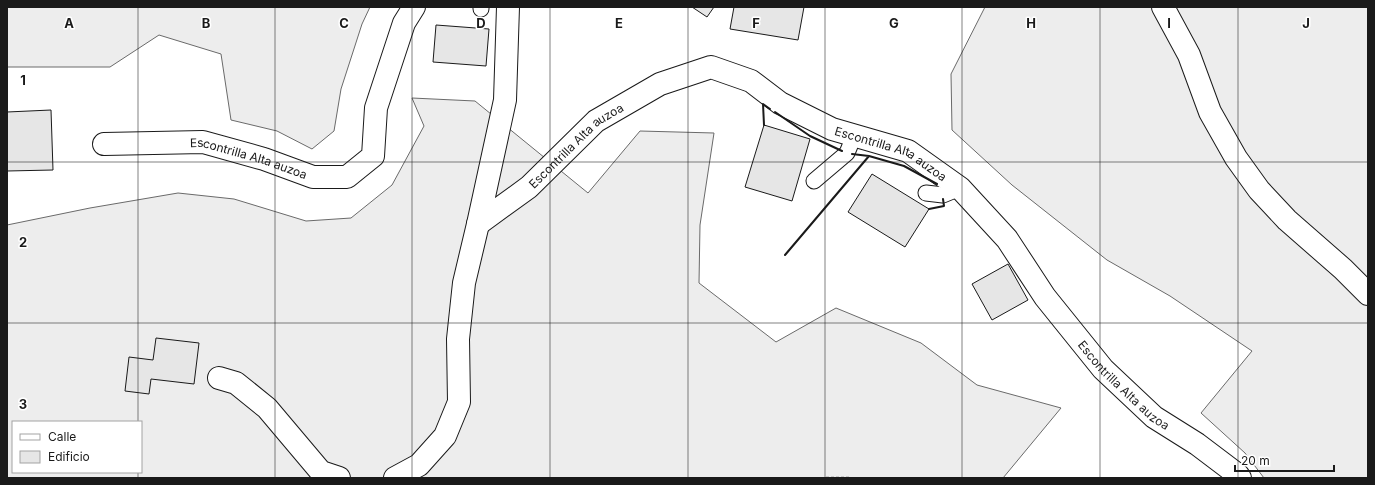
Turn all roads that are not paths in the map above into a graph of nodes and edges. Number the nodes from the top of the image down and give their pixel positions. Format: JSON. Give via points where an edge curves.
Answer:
{"nodes":[{"id":1,"x":414,"y":7,"type":"edge"},
{"id":2,"x":508,"y":7,"type":"edge"},
{"id":3,"x":1162,"y":7,"type":"edge"},
{"id":4,"x":854,"y":136,"type":"junction"},
{"id":5,"x":104,"y":144,"type":"dead end"},
{"id":6,"x":814,"y":181,"type":"dead end"},
{"id":7,"x":960,"y":188,"type":"junction"},
{"id":8,"x":926,"y":193,"type":"dead end"},
{"id":9,"x":478,"y":224,"type":"junction"},
{"id":10,"x":1368,"y":294,"type":"edge"},
{"id":11,"x":219,"y":378,"type":"dead end"},
{"id":12,"x":339,"y":478,"type":"edge"},
{"id":13,"x":395,"y":478,"type":"edge"},
{"id":14,"x":1240,"y":478,"type":"edge"}],
"edges":[{"from":1,"to":5,"type":"street","name":"Escontrilla Alta auzoa","via":[[404,23],[376,108],[373,156],[347,177],[313,178],[264,159],[203,142]]},
{"from":2,"to":9,"type":"street","via":[[505,100]]},
{"from":3,"to":10,"type":"street","via":[[1189,55],[1210,112],[1236,158],[1259,190],[1287,220]]},
{"from":4,"to":6,"type":"lane","via":[[847,153]]},
{"from":4,"to":7,"type":"street","name":"Escontrilla Alta auzoa","via":[[908,151]]},
{"from":4,"to":9,"type":"street","name":"Escontrilla Alta auzoa","via":[[832,129],[780,102],[751,81],[711,68],[660,84],[596,121],[529,187]]},
{"from":7,"to":8,"type":"lane","via":[[942,195]]},
{"from":7,"to":14,"type":"street","name":"Escontrilla Alta auzoa","via":[[1007,240],[1045,297],[1102,369],[1154,416],[1197,444]]},
{"from":9,"to":13,"type":"street","via":[[464,283],[458,339],[459,402],[445,436],[418,465]]},
{"from":11,"to":12,"type":"street","via":[[236,384],[267,408],[321,472]]}]}
